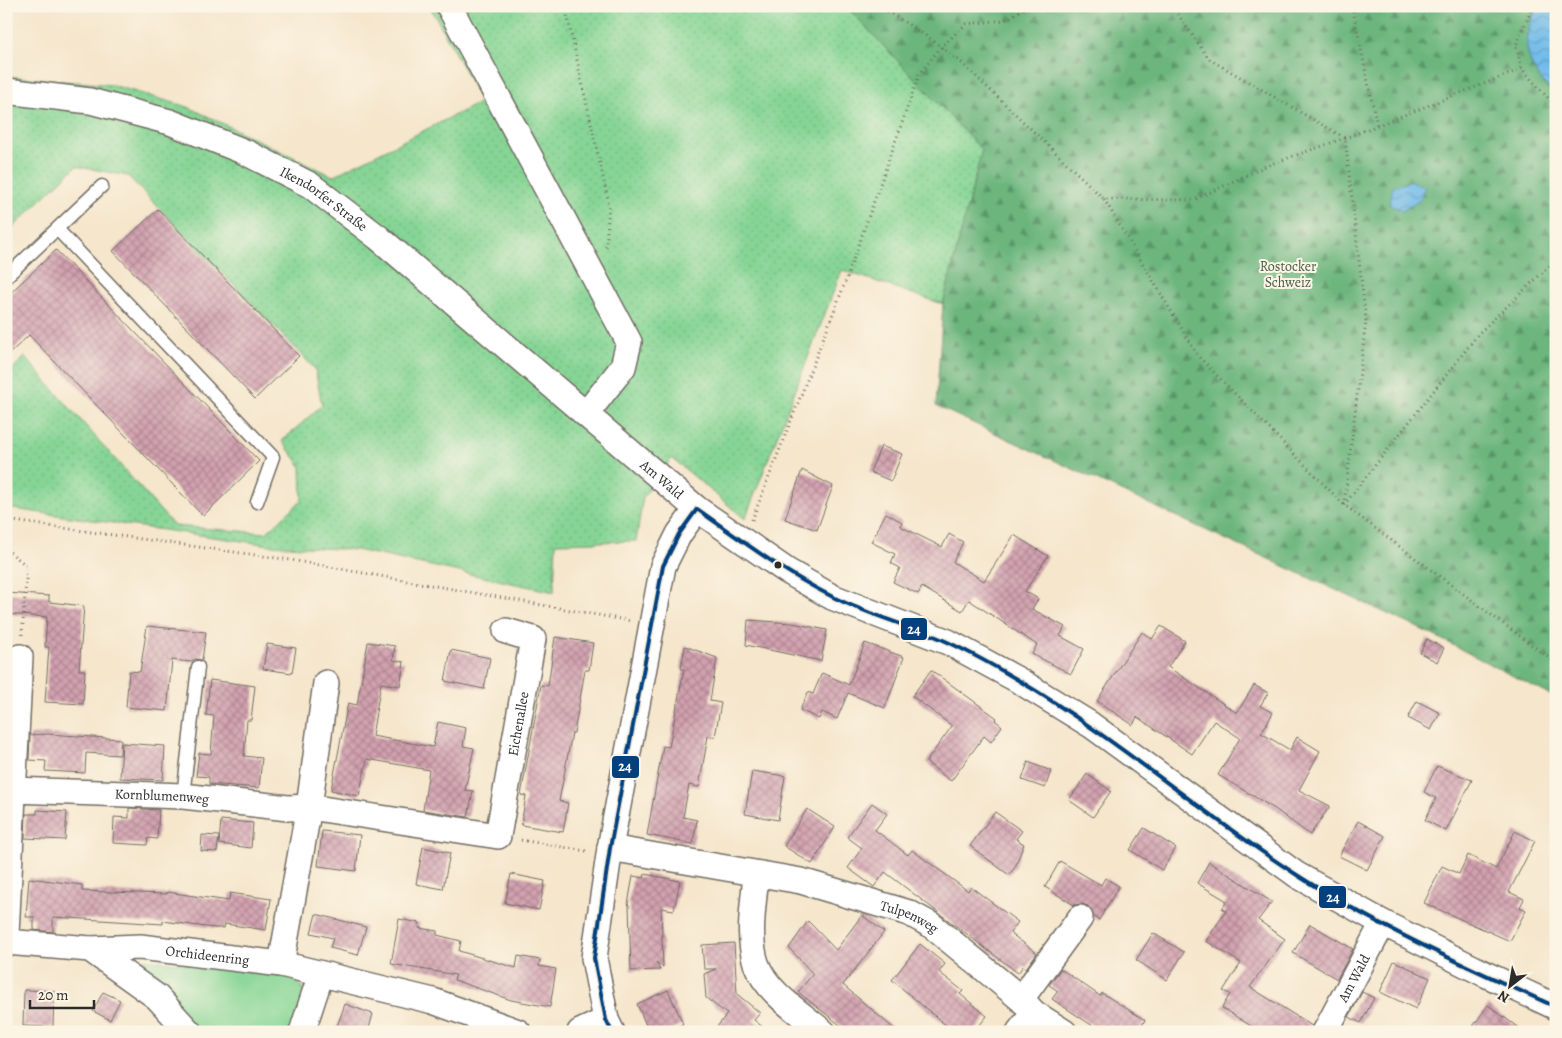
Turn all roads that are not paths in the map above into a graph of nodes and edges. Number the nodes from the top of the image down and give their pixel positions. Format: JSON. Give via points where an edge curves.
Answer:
{"nodes":[{"id":1,"x":449,"y":6,"type":"edge"},
{"id":2,"x":6,"y":92,"type":"edge"},
{"id":3,"x":102,"y":186,"type":"dead end"},
{"id":4,"x":58,"y":230,"type":"junction"},
{"id":5,"x":6,"y":277,"type":"edge"},
{"id":6,"x":586,"y":414,"type":"junction"},
{"id":7,"x":257,"y":502,"type":"dead end"},
{"id":8,"x":697,"y":509,"type":"junction"},
{"id":9,"x":506,"y":631,"type":"dead end"},
{"id":10,"x":20,"y":657,"type":"road end"},
{"id":11,"x":198,"y":667,"type":"dead end"},
{"id":12,"x":326,"y":683,"type":"dead end"},
{"id":13,"x":13,"y":790,"type":"junction"},
{"id":14,"x":183,"y":796,"type":"junction"},
{"id":15,"x":309,"y":807,"type":"junction"},
{"id":16,"x":498,"y":836,"type":"joint"},
{"id":17,"x":610,"y":848,"type":"junction"},
{"id":18,"x":756,"y":874,"type":"junction"},
{"id":19,"x":1080,"y":918,"type":"dead end"},
{"id":20,"x":1383,"y":923,"type":"junction"},
{"id":21,"x":6,"y":934,"type":"edge"},
{"id":22,"x":6,"y":942,"type":"edge"},
{"id":23,"x":90,"y":948,"type":"junction"},
{"id":24,"x":281,"y":964,"type":"junction"},
{"id":25,"x":321,"y":974,"type":"junction"},
{"id":26,"x":1556,"y":1007,"type":"edge"},
{"id":27,"x":1025,"y":1014,"type":"edge"},
{"id":28,"x":609,"y":1026,"type":"edge"},
{"id":29,"x":189,"y":1032,"type":"edge"},
{"id":30,"x":302,"y":1032,"type":"edge"},
{"id":31,"x":518,"y":1032,"type":"edge"},
{"id":32,"x":580,"y":1032,"type":"edge"},
{"id":33,"x":823,"y":1032,"type":"edge"},
{"id":34,"x":1064,"y":1032,"type":"edge"},
{"id":35,"x":1325,"y":1032,"type":"edge"}],
"edges":[{"from":1,"to":6,"type":"street","via":[[629,342],[623,367]]},
{"from":2,"to":6,"type":"street","name":"Ikendorfer Straße","via":[[90,101],[170,122],[245,152],[310,185],[379,238]]},
{"from":3,"to":4,"type":"lane"},
{"from":4,"to":5,"type":"lane"},
{"from":4,"to":7,"type":"lane","via":[[273,457]]},
{"from":6,"to":8,"type":"street","name":"Am Wald"},
{"from":8,"to":17,"type":"street","via":[[679,534],[663,566]]},
{"from":8,"to":20,"type":"street","name":"Am Wald","via":[[786,571],[832,597],[948,642],[1018,680],[1091,725],[1298,875]]},
{"from":9,"to":16,"type":"street","name":"Eichenallee","via":[[533,639]]},
{"from":10,"to":13,"type":"street"},
{"from":11,"to":14,"type":"lane"},
{"from":12,"to":15,"type":"street"},
{"from":13,"to":14,"type":"street","name":"Kornblumenweg"},
{"from":13,"to":21,"type":"street"},
{"from":14,"to":15,"type":"street","name":"Kornblumenweg","via":[[288,808]]},
{"from":15,"to":16,"type":"street","name":"Kornblumenweg"},
{"from":15,"to":24,"type":"street"},
{"from":17,"to":18,"type":"street","name":"Tulpenweg"},
{"from":17,"to":28,"type":"street","via":[[594,958]]},
{"from":18,"to":27,"type":"street","name":"Tulpenweg","via":[[801,881],[909,913],[931,925]]},
{"from":18,"to":33,"type":"street","via":[[752,942],[756,963],[766,981]]},
{"from":19,"to":27,"type":"street"},
{"from":20,"to":26,"type":"street","name":"Am Wald"},
{"from":20,"to":35,"type":"street","name":"Am Wald"},
{"from":22,"to":23,"type":"street","name":"Orchideenring"},
{"from":23,"to":24,"type":"street","name":"Orchideenring","via":[[140,947]]},
{"from":23,"to":29,"type":"street","via":[[156,996]]},
{"from":24,"to":25,"type":"street","name":"Orchideenring"},
{"from":25,"to":30,"type":"street"},
{"from":25,"to":31,"type":"street","name":"Orchideenring","via":[[433,1001]]},
{"from":27,"to":34,"type":"street","name":"Tulpenweg"},
{"from":28,"to":32,"type":"street"}]}
